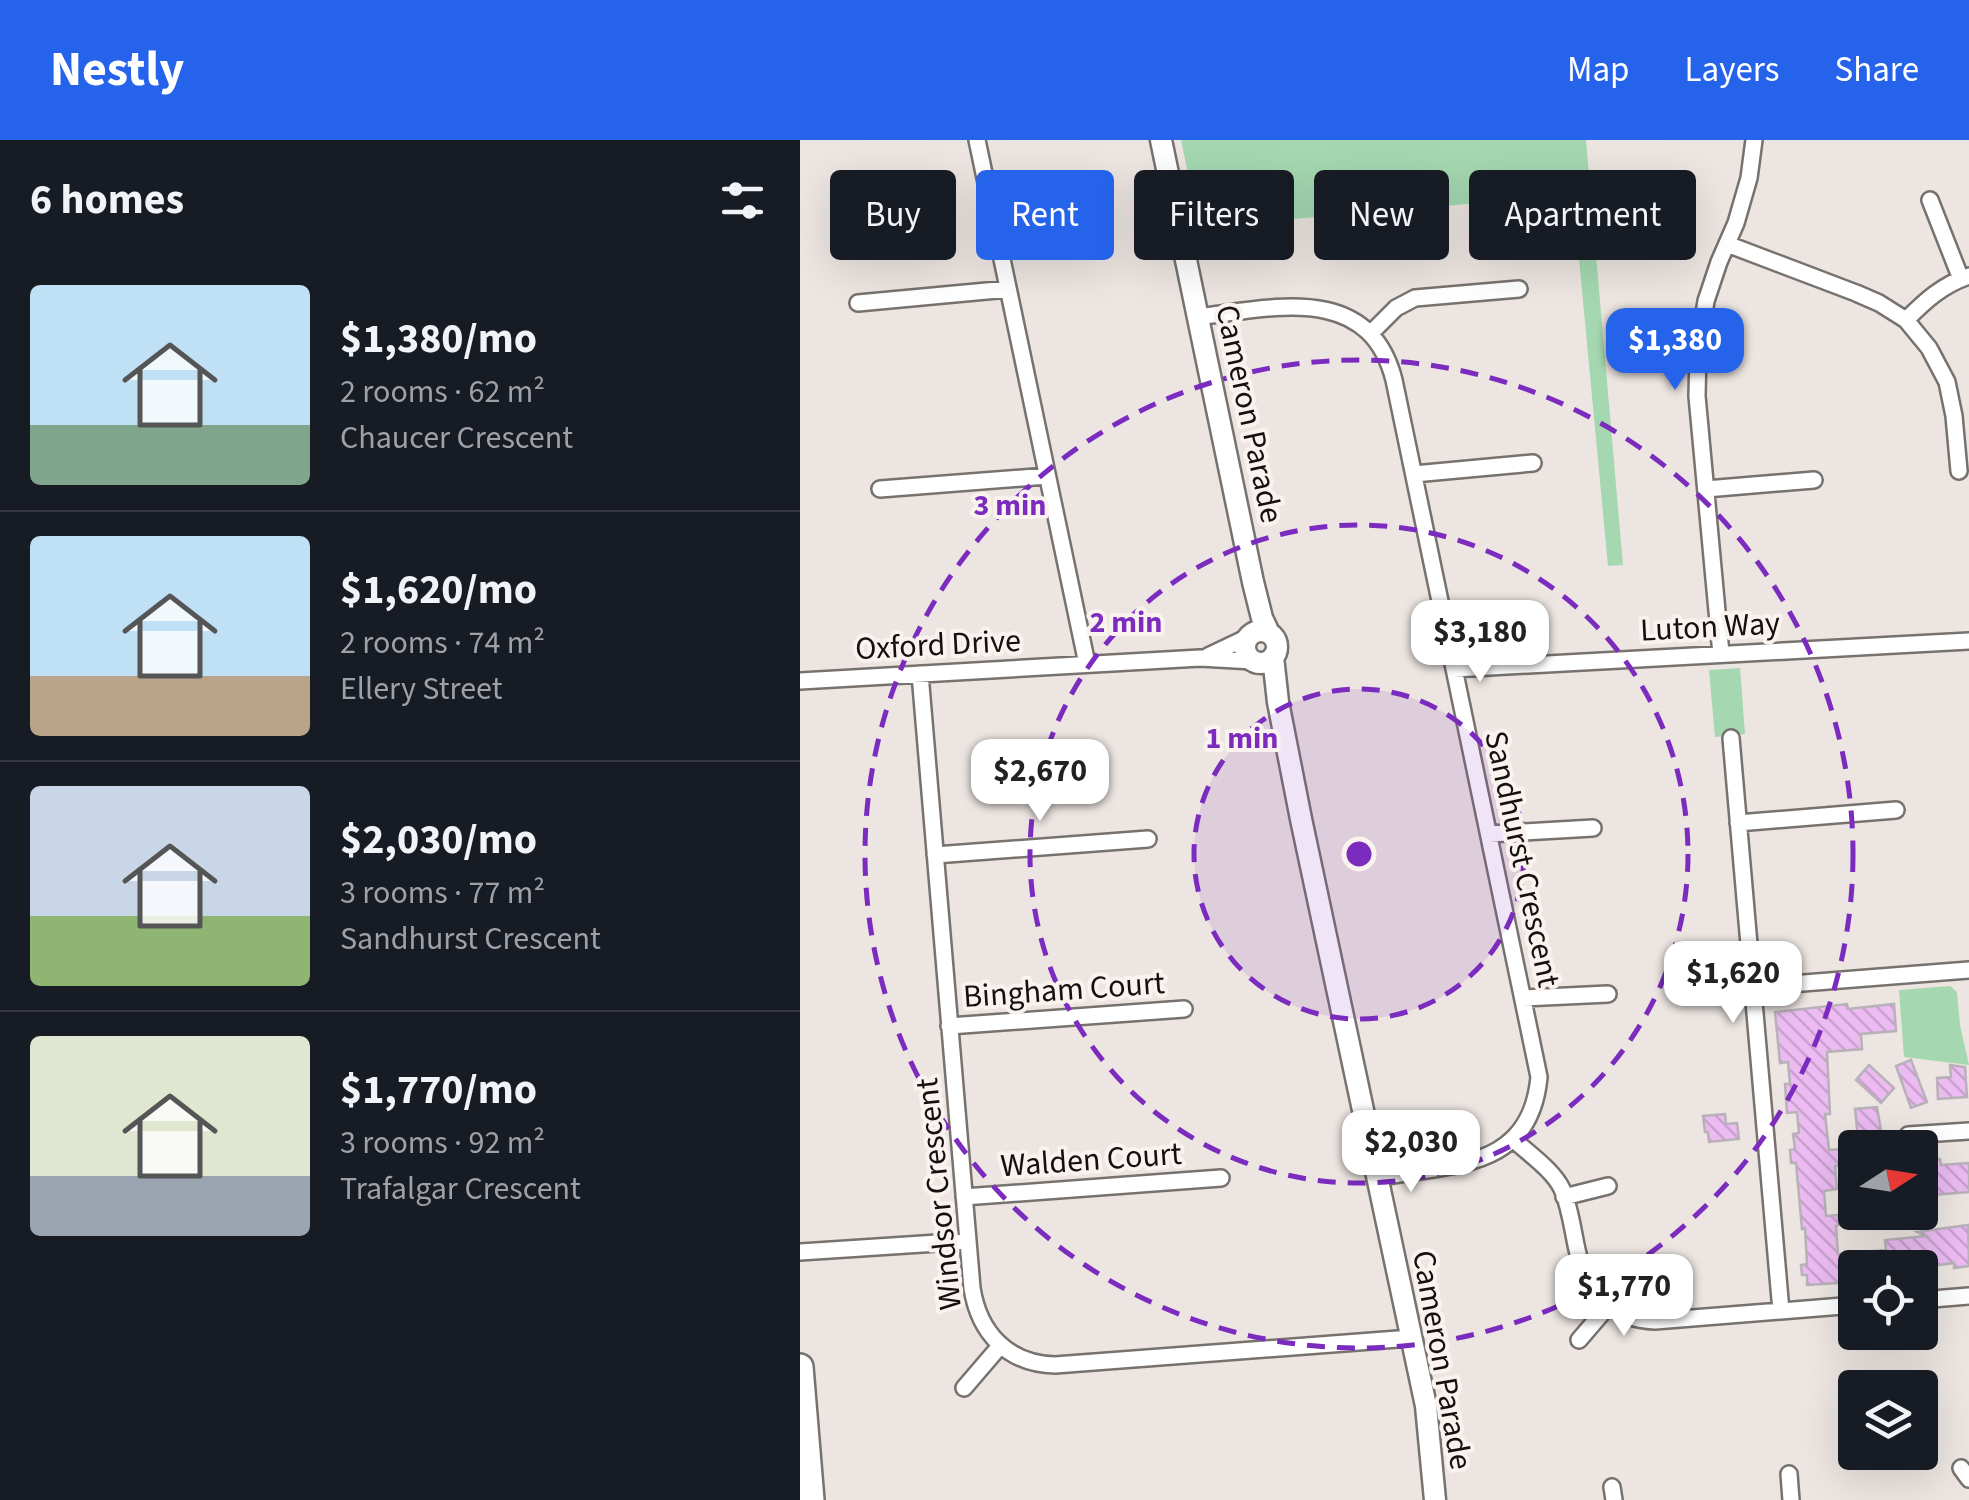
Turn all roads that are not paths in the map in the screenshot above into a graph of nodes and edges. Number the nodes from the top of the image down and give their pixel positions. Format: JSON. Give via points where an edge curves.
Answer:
{"nodes":[{"id":1,"x":977,"y":140,"type":"edge"},
{"id":2,"x":1161,"y":140,"type":"edge"},
{"id":3,"x":1754,"y":140,"type":"edge"},
{"id":4,"x":1930,"y":200,"type":"dead end"},
{"id":5,"x":1727,"y":244,"type":"junction"},
{"id":6,"x":1965,"y":278,"type":"edge"},
{"id":7,"x":1008,"y":288,"type":"junction"},
{"id":8,"x":1519,"y":288,"type":"dead end"},
{"id":9,"x":858,"y":303,"type":"dead end"},
{"id":10,"x":1198,"y":317,"type":"junction"},
{"id":11,"x":1906,"y":320,"type":"junction"},
{"id":12,"x":1370,"y":334,"type":"junction"},
{"id":13,"x":1533,"y":463,"type":"dead end"},
{"id":14,"x":1959,"y":472,"type":"dead end"},
{"id":15,"x":1414,"y":474,"type":"junction"},
{"id":16,"x":1047,"y":476,"type":"junction"},
{"id":17,"x":1814,"y":480,"type":"dead end"},
{"id":18,"x":880,"y":489,"type":"dead end"},
{"id":19,"x":1706,"y":489,"type":"junction"},
{"id":20,"x":1256,"y":635,"type":"junction"},
{"id":21,"x":1969,"y":641,"type":"edge"},
{"id":22,"x":1721,"y":654,"type":"junction"},
{"id":23,"x":1200,"y":658,"type":"junction"},
{"id":24,"x":1261,"y":660,"type":"junction"},
{"id":25,"x":1087,"y":664,"type":"junction"},
{"id":26,"x":1454,"y":669,"type":"junction"},
{"id":27,"x":920,"y":674,"type":"junction"},
{"id":28,"x":800,"y":681,"type":"edge"},
{"id":29,"x":1731,"y":738,"type":"dead end"},
{"id":30,"x":1896,"y":810,"type":"dead end"},
{"id":31,"x":1738,"y":823,"type":"junction"},
{"id":32,"x":1593,"y":828,"type":"dead end"},
{"id":33,"x":1488,"y":834,"type":"junction"},
{"id":34,"x":1148,"y":839,"type":"dead end"},
{"id":35,"x":935,"y":855,"type":"junction"},
{"id":36,"x":1969,"y":970,"type":"edge"},
{"id":37,"x":1752,"y":987,"type":"junction"},
{"id":38,"x":1608,"y":994,"type":"dead end"},
{"id":39,"x":1523,"y":998,"type":"junction"},
{"id":40,"x":1184,"y":1008,"type":"dead end"},
{"id":41,"x":949,"y":1026,"type":"junction"},
{"id":42,"x":1969,"y":1130,"type":"edge"},
{"id":43,"x":1938,"y":1133,"type":"edge"},
{"id":44,"x":1513,"y":1140,"type":"junction"},
{"id":45,"x":1222,"y":1178,"type":"dead end"},
{"id":46,"x":1379,"y":1182,"type":"junction"},
{"id":47,"x":1608,"y":1186,"type":"dead end"},
{"id":48,"x":1564,"y":1196,"type":"junction"},
{"id":49,"x":964,"y":1197,"type":"junction"},
{"id":50,"x":968,"y":1241,"type":"junction"},
{"id":51,"x":800,"y":1252,"type":"edge"},
{"id":52,"x":1969,"y":1296,"type":"edge"},
{"id":53,"x":1938,"y":1299,"type":"edge"},
{"id":54,"x":1608,"y":1305,"type":"junction"},
{"id":55,"x":1838,"y":1306,"type":"edge"},
{"id":56,"x":1780,"y":1311,"type":"junction"},
{"id":57,"x":1411,"y":1338,"type":"junction"},
{"id":58,"x":1579,"y":1340,"type":"dead end"},
{"id":59,"x":1000,"y":1346,"type":"junction"},
{"id":60,"x":800,"y":1367,"type":"edge"},
{"id":61,"x":964,"y":1388,"type":"dead end"},
{"id":62,"x":802,"y":1421,"type":"edge"},
{"id":63,"x":1789,"y":1474,"type":"dead end"},
{"id":64,"x":811,"y":1500,"type":"edge"},
{"id":65,"x":1435,"y":1500,"type":"edge"},
{"id":66,"x":1791,"y":1500,"type":"edge"}],
"edges":[{"from":1,"to":7,"type":"street"},
{"from":2,"to":10,"type":"street","name":"Cameron Parade"},
{"from":3,"to":5,"type":"street"},
{"from":4,"to":6,"type":"street"},
{"from":5,"to":11,"type":"street","via":[[1856,293]]},
{"from":5,"to":19,"type":"street","via":[[1706,301],[1698,352]]},
{"from":6,"to":11,"type":"street","via":[[1931,296]]},
{"from":7,"to":9,"type":"street"},
{"from":7,"to":16,"type":"street"},
{"from":8,"to":12,"type":"street","via":[[1415,298]]},
{"from":10,"to":12,"type":"street","via":[[1313,307],[1341,314]]},
{"from":10,"to":20,"type":"street","name":"Cameron Parade","via":[[1263,619]]},
{"from":11,"to":14,"type":"street","via":[[1947,382]]},
{"from":12,"to":15,"type":"street","name":"Sandhurst Crescent","via":[[1391,366]]},
{"from":13,"to":15,"type":"street"},
{"from":15,"to":26,"type":"street","name":"Sandhurst Crescent"},
{"from":16,"to":18,"type":"street"},
{"from":16,"to":25,"type":"street"},
{"from":17,"to":19,"type":"street"},
{"from":19,"to":22,"type":"street"},
{"from":20,"to":23,"type":"street","name":"Oxford Drive"},
{"from":20,"to":24,"type":"street","name":"Cameron Parade","via":[[1246,642],[1246,653]]},
{"from":21,"to":22,"type":"street","name":"Luton Way"},
{"from":22,"to":26,"type":"street","name":"Luton Way"},
{"from":23,"to":24,"type":"street","name":"Oxford Drive"},
{"from":23,"to":25,"type":"street","name":"Oxford Drive"},
{"from":24,"to":46,"type":"street","name":"Cameron Parade","via":[[1278,702]]},
{"from":25,"to":27,"type":"street","name":"Oxford Drive"},
{"from":26,"to":33,"type":"street","name":"Sandhurst Crescent"},
{"from":27,"to":28,"type":"street","name":"Oxford Drive"},
{"from":27,"to":35,"type":"street","name":"Windsor Crescent"},
{"from":29,"to":31,"type":"street"},
{"from":30,"to":31,"type":"street"},
{"from":31,"to":37,"type":"street"},
{"from":32,"to":33,"type":"street"},
{"from":33,"to":39,"type":"street","name":"Sandhurst Crescent"},
{"from":34,"to":35,"type":"street"},
{"from":35,"to":41,"type":"street","name":"Windsor Crescent"},
{"from":36,"to":37,"type":"street"},
{"from":37,"to":56,"type":"street"},
{"from":38,"to":39,"type":"street"},
{"from":39,"to":44,"type":"street","name":"Sandhurst Crescent","via":[[1539,1078],[1530,1114]]},
{"from":40,"to":41,"type":"street","name":"Bingham Court"},
{"from":41,"to":49,"type":"street","name":"Windsor Crescent"},
{"from":42,"to":43,"type":"street"},
{"from":44,"to":46,"type":"street","via":[[1481,1160]]},
{"from":44,"to":48,"type":"street","via":[[1553,1176]]},
{"from":45,"to":49,"type":"street","name":"Walden Court"},
{"from":46,"to":57,"type":"street","name":"Cameron Parade"},
{"from":47,"to":48,"type":"street"},
{"from":48,"to":54,"type":"street","via":[[1584,1276]]},
{"from":49,"to":50,"type":"street","name":"Windsor Crescent"},
{"from":50,"to":51,"type":"street"},
{"from":50,"to":59,"type":"street","name":"Windsor Crescent","via":[[974,1303]]},
{"from":52,"to":53,"type":"street"},
{"from":54,"to":56,"type":"street","via":[[1630,1318],[1654,1321]]},
{"from":54,"to":58,"type":"street"},
{"from":55,"to":56,"type":"street"},
{"from":57,"to":59,"type":"street","name":"Windsor Crescent","via":[[1054,1365],[1026,1361]]},
{"from":57,"to":65,"type":"street","name":"Cameron Parade"},
{"from":59,"to":61,"type":"street"},
{"from":60,"to":62,"type":"main road"},
{"from":62,"to":64,"type":"main road"},
{"from":63,"to":66,"type":"street"}]}
